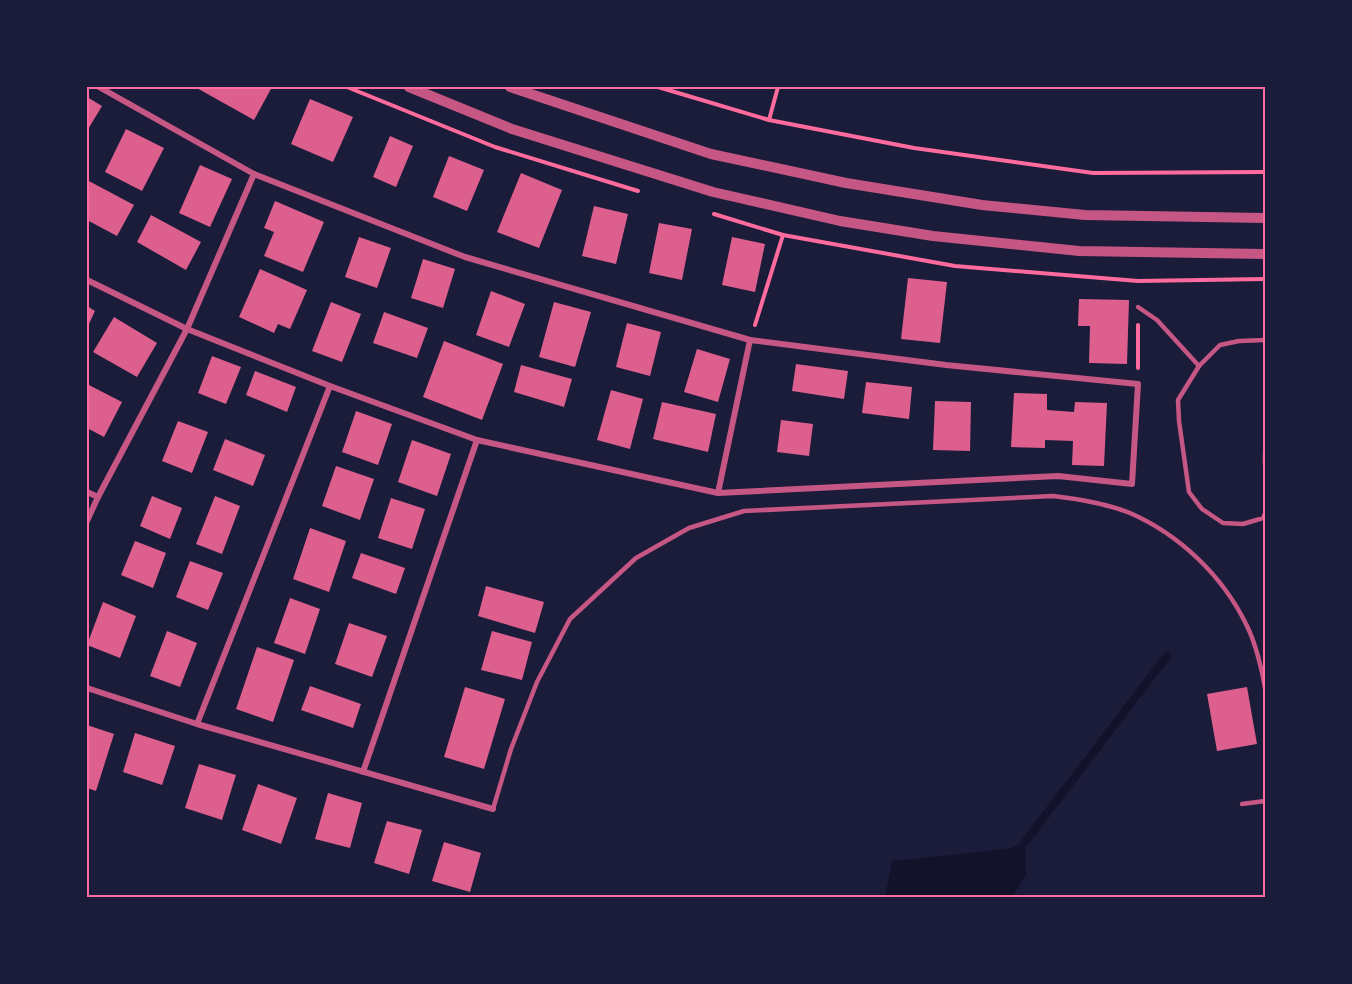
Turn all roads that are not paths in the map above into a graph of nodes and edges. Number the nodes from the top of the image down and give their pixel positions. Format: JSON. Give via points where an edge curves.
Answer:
{"nodes":[{"id":1,"x":99,"y":87,"type":"edge"},
{"id":2,"x":409,"y":87,"type":"edge"},
{"id":3,"x":510,"y":87,"type":"edge"},
{"id":4,"x":254,"y":174,"type":"junction"},
{"id":5,"x":1265,"y":218,"type":"edge"},
{"id":6,"x":1265,"y":254,"type":"edge"},
{"id":7,"x":87,"y":280,"type":"edge"},
{"id":8,"x":1138,"y":307,"type":"road end"},
{"id":9,"x":187,"y":329,"type":"junction"},
{"id":10,"x":750,"y":340,"type":"junction"},
{"id":11,"x":1265,"y":340,"type":"edge"},
{"id":12,"x":1199,"y":366,"type":"junction"},
{"id":13,"x":330,"y":386,"type":"junction"},
{"id":14,"x":477,"y":440,"type":"junction"},
{"id":15,"x":1265,"y":454,"type":"edge"},
{"id":16,"x":1265,"y":463,"type":"edge"},
{"id":17,"x":87,"y":492,"type":"edge"},
{"id":18,"x":718,"y":493,"type":"junction"},
{"id":19,"x":98,"y":497,"type":"junction"},
{"id":20,"x":1265,"y":514,"type":"edge"},
{"id":21,"x":87,"y":521,"type":"edge"},
{"id":22,"x":87,"y":688,"type":"edge"},
{"id":23,"x":1265,"y":688,"type":"edge"},
{"id":24,"x":197,"y":724,"type":"junction"},
{"id":25,"x":363,"y":771,"type":"junction"},
{"id":26,"x":1265,"y":801,"type":"edge"},
{"id":27,"x":1242,"y":804,"type":"dead end"},
{"id":28,"x":493,"y":809,"type":"joint"}],
"edges":[{"from":1,"to":4,"type":"street"},
{"from":2,"to":6,"type":"street","via":[[512,129],[713,192],[840,221],[933,236],[1079,251]]},
{"from":3,"to":5,"type":"street","via":[[711,154],[846,183],[982,205],[1084,215]]},
{"from":4,"to":9,"type":"street"},
{"from":4,"to":10,"type":"street","via":[[465,257]]},
{"from":7,"to":9,"type":"street"},
{"from":8,"to":12,"type":"lane","via":[[1157,320]]},
{"from":9,"to":13,"type":"street"},
{"from":9,"to":19,"type":"street"},
{"from":10,"to":18,"type":"street"},
{"from":10,"to":18,"type":"street","via":[[1138,384],[1132,484],[1058,476]]},
{"from":11,"to":12,"type":"lane","via":[[1220,345]]},
{"from":12,"to":20,"type":"lane","via":[[1178,400],[1189,492],[1202,508],[1223,523],[1243,524]]},
{"from":13,"to":14,"type":"street"},
{"from":13,"to":24,"type":"street"},
{"from":14,"to":18,"type":"street"},
{"from":14,"to":25,"type":"street"},
{"from":15,"to":16,"type":"lane"},
{"from":17,"to":19,"type":"street"},
{"from":19,"to":21,"type":"street"},
{"from":22,"to":24,"type":"street"},
{"from":23,"to":28,"type":"lane","via":[[1248,627],[1221,583],[1178,540],[1130,513],[1053,496],[744,511],[689,528],[636,558],[570,619],[537,682]]},
{"from":24,"to":25,"type":"street"},
{"from":25,"to":28,"type":"street"},
{"from":26,"to":27,"type":"lane"}]}
